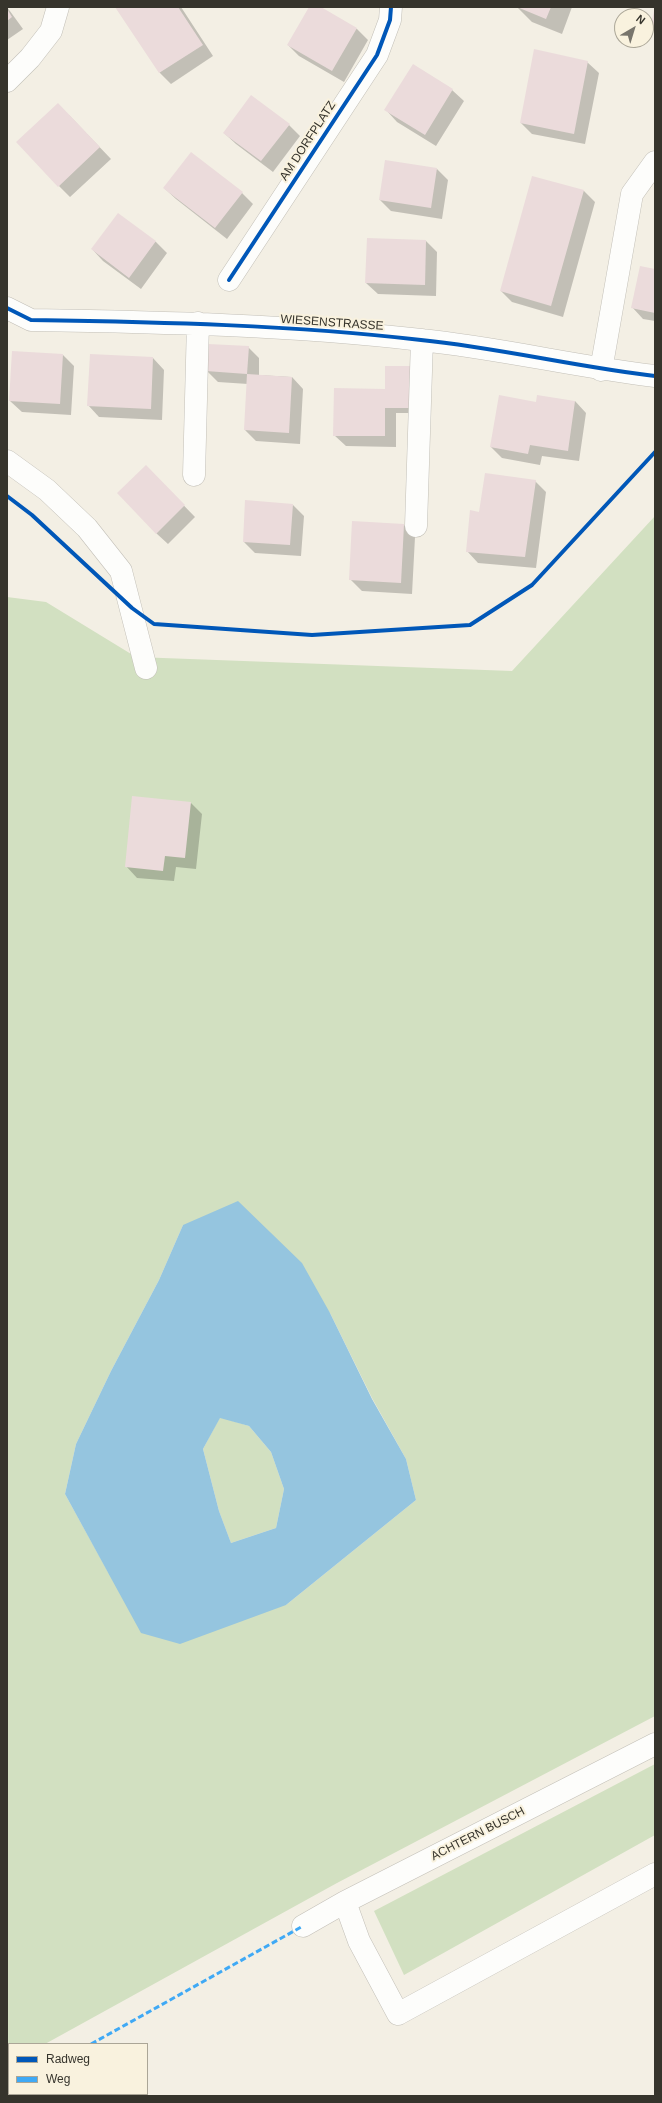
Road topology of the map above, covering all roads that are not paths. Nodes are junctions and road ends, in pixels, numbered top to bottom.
1 (58, 7) edge
2 (391, 7) edge
3 (7, 81) edge
4 (655, 162) edge
5 (229, 280) dead end
6 (7, 308) edge
7 (198, 323) junction
8 (422, 340) junction
9 (601, 370) junction
10 (655, 376) edge
11 (7, 461) edge
12 (194, 475) dead end
13 (416, 526) dead end
14 (146, 668) dead end
15 (655, 1744) edge
16 (655, 1874) edge
17 (345, 1902) junction
18 (303, 1926) dead end

1 - 3 street
2 - 5 street, AM DORFPLATZ
4 - 9 street
6 - 7 street, WIESENSTRASSE
7 - 8 street, WIESENSTRASSE
7 - 12 street
8 - 9 street, WIESENSTRASSE
8 - 13 street
9 - 10 street, WIESENSTRASSE
11 - 14 street
15 - 17 street, ACHTERN BUSCH
16 - 17 street
17 - 18 street, ACHTERN BUSCH

